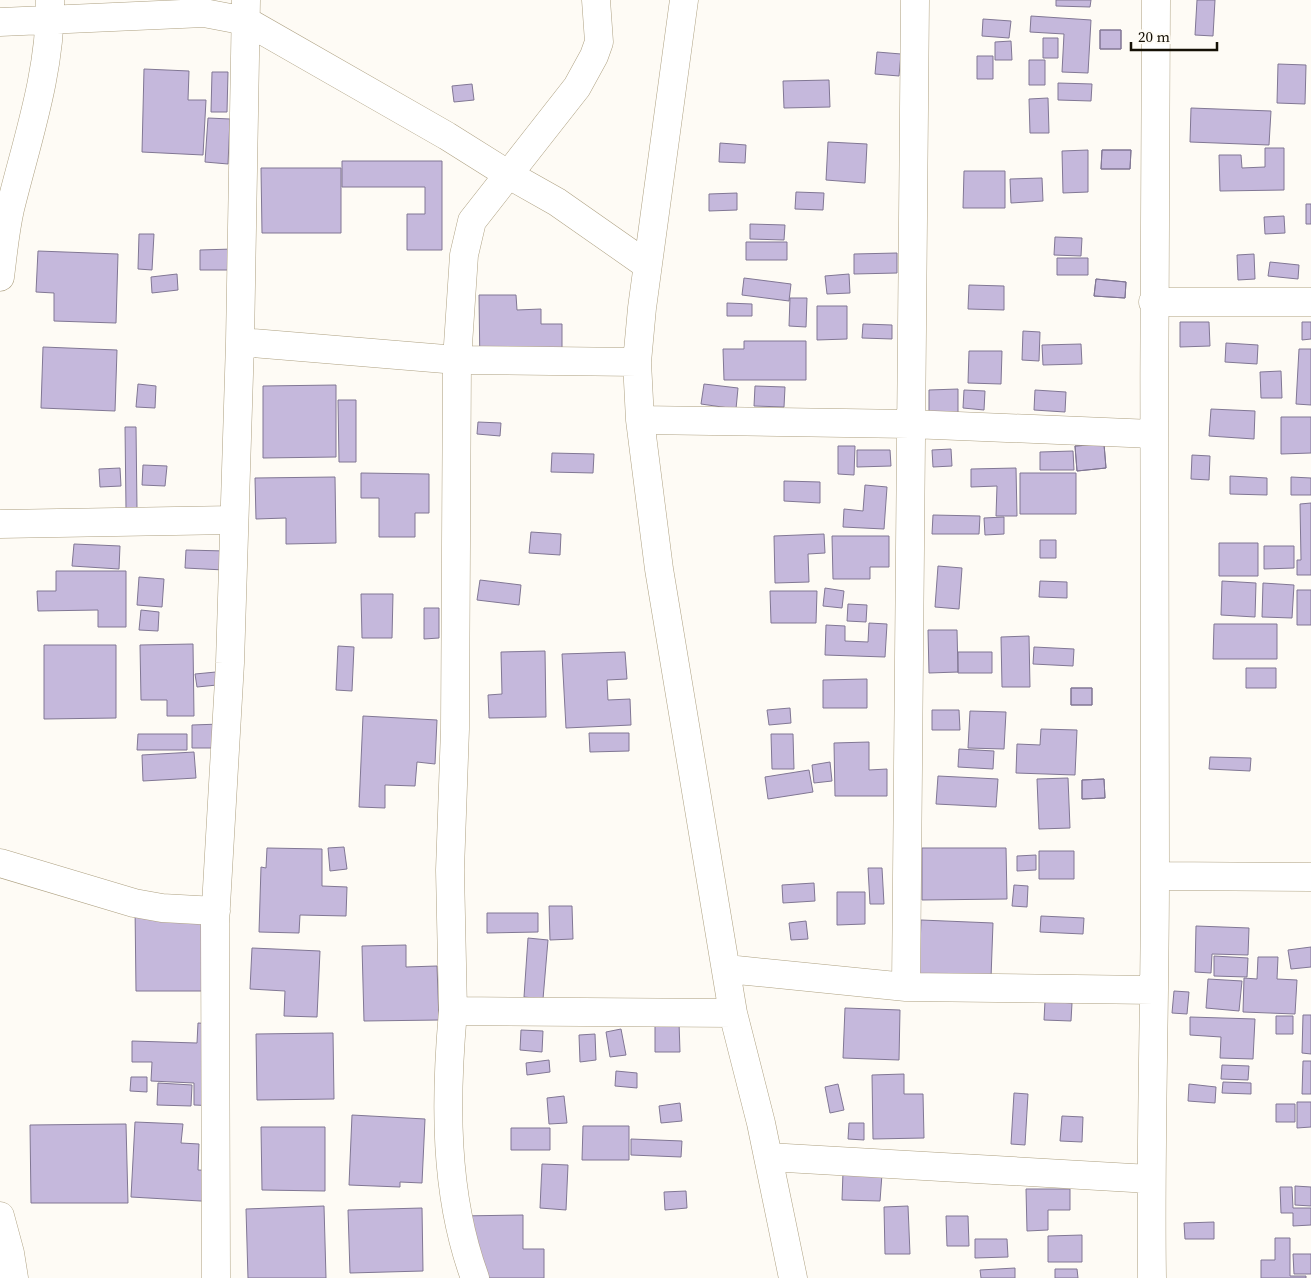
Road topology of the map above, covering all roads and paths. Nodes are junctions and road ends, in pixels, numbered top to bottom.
1 (596, 0) edge
2 (684, 0) edge
3 (915, 0) edge
4 (1156, 0) edge
5 (50, 10) edge
6 (246, 11) edge
7 (0, 22) edge
8 (509, 175) junction
9 (5, 209) edge
10 (647, 265) junction
11 (0, 277) edge
12 (1153, 302) junction
13 (1311, 302) edge
14 (240, 342) junction
15 (457, 360) junction
16 (637, 362) junction
17 (640, 420) junction
18 (910, 424) junction
19 (1153, 434) junction
20 (233, 520) junction
21 (0, 524) edge
22 (0, 863) edge
23 (1155, 876) junction
24 (1311, 877) edge
25 (216, 911) junction
26 (727, 969) junction
27 (906, 987) junction
28 (1154, 990) junction
29 (452, 1011) junction
30 (733, 1013) junction
31 (768, 1157) junction
32 (1150, 1178) junction
33 (0, 1216) edge
34 (14, 1278) edge
35 (216, 1278) edge
36 (475, 1278) edge
37 (792, 1278) edge
38 (1152, 1278) edge

1 - 8 street
2 - 10 street
3 - 18 street
4 - 12 street
5 - 6 street
5 - 7 street
5 - 9 street
6 - 8 street
6 - 14 street
8 - 10 street
8 - 15 street
9 - 11 street
10 - 16 street
12 - 13 street
12 - 19 street
14 - 15 street
14 - 20 street
15 - 16 street
15 - 29 street
16 - 17 street
17 - 18 street
17 - 26 street
18 - 19 street
18 - 27 street
19 - 23 street
20 - 21 street
20 - 25 street
22 - 25 street
23 - 24 street
23 - 28 street
25 - 35 street
26 - 27 street
26 - 30 street
27 - 28 street
28 - 32 street
29 - 30 street
29 - 36 street
30 - 31 street
31 - 32 street
31 - 37 street
32 - 38 street
33 - 34 street

